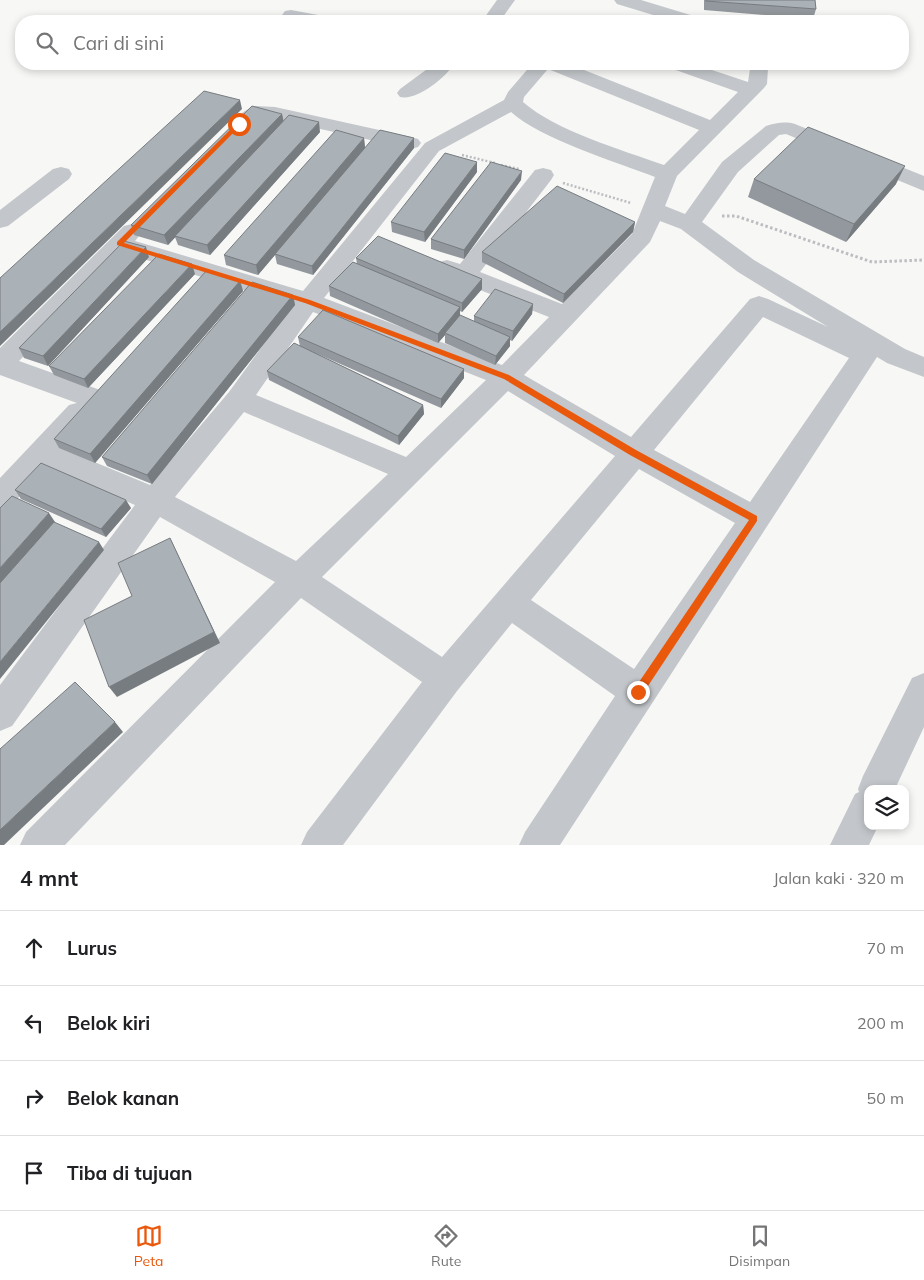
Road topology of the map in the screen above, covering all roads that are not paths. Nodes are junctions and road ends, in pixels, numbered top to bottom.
1 (506, 0) edge
2 (623, 0) edge
3 (679, 0) edge
4 (495, 15) edge
5 (674, 15) edge
6 (683, 15) edge
7 (438, 70) edge
8 (537, 70) edge
9 (568, 70) edge
10 (694, 70) edge
11 (759, 70) edge
12 (752, 90) junction
13 (407, 93) dead end
14 (513, 103) junction
15 (339, 127) junction
16 (712, 128) junction
17 (232, 131) edge
18 (432, 147) junction
19 (320, 149) edge
20 (61, 174) dead end
21 (667, 174) junction
22 (543, 175) road end
23 (924, 184) edge
24 (654, 210) junction
25 (147, 216) edge
26 (0, 221) edge
27 (688, 224) junction
28 (361, 235) junction
29 (119, 244) junction
30 (387, 245) edge
31 (228, 251) edge
32 (430, 262) edge
33 (465, 275) junction
34 (203, 280) junction
35 (308, 302) junction
36 (567, 315) junction
37 (0, 364) edge
38 (924, 367) edge
39 (506, 377) junction
40 (239, 399) junction
41 (633, 452) junction
42 (42, 453) junction
43 (410, 471) junction
44 (0, 498) edge
45 (155, 500) junction
46 (754, 518) junction
47 (299, 579) junction
48 (509, 603) junction
49 (445, 679) junction
50 (924, 690) edge
51 (638, 692) junction
52 (0, 714) edge
53 (878, 785) edge
54 (864, 815) edge
55 (39, 845) edge
56 (320, 845) edge
57 (538, 845) edge
58 (849, 845) edge

1 - 4 street
2 - 5 street
3 - 6 street
7 - 13 street
8 - 14 street
9 - 16 street
10 - 12 street
11 - 12 street
12 - 16 street
14 - 18 street
14 - 21 street
15 - 17 street
15 - 18 street
15 - 19 street
16 - 21 street
18 - 28 street
20 - 26 street
21 - 24 street
22 - 33 street
23 - 27 street
24 - 27 street
24 - 36 street
25 - 29 street
27 - 38 street
28 - 30 street
28 - 35 street
29 - 34 street
29 - 37 street
31 - 34 street
32 - 33 street
33 - 36 street
34 - 35 street
35 - 39 street
35 - 40 street
36 - 39 street
37 - 42 street
39 - 41 street
39 - 43 street
40 - 43 street
40 - 45 street
41 - 46 street
41 - 46 street
41 - 48 street
42 - 44 street
42 - 45 street
43 - 47 street
45 - 47 street
45 - 52 street
46 - 51 street
47 - 49 street
47 - 55 street
48 - 49 street
48 - 51 street
49 - 56 street
50 - 53 street
51 - 57 street
54 - 58 street

